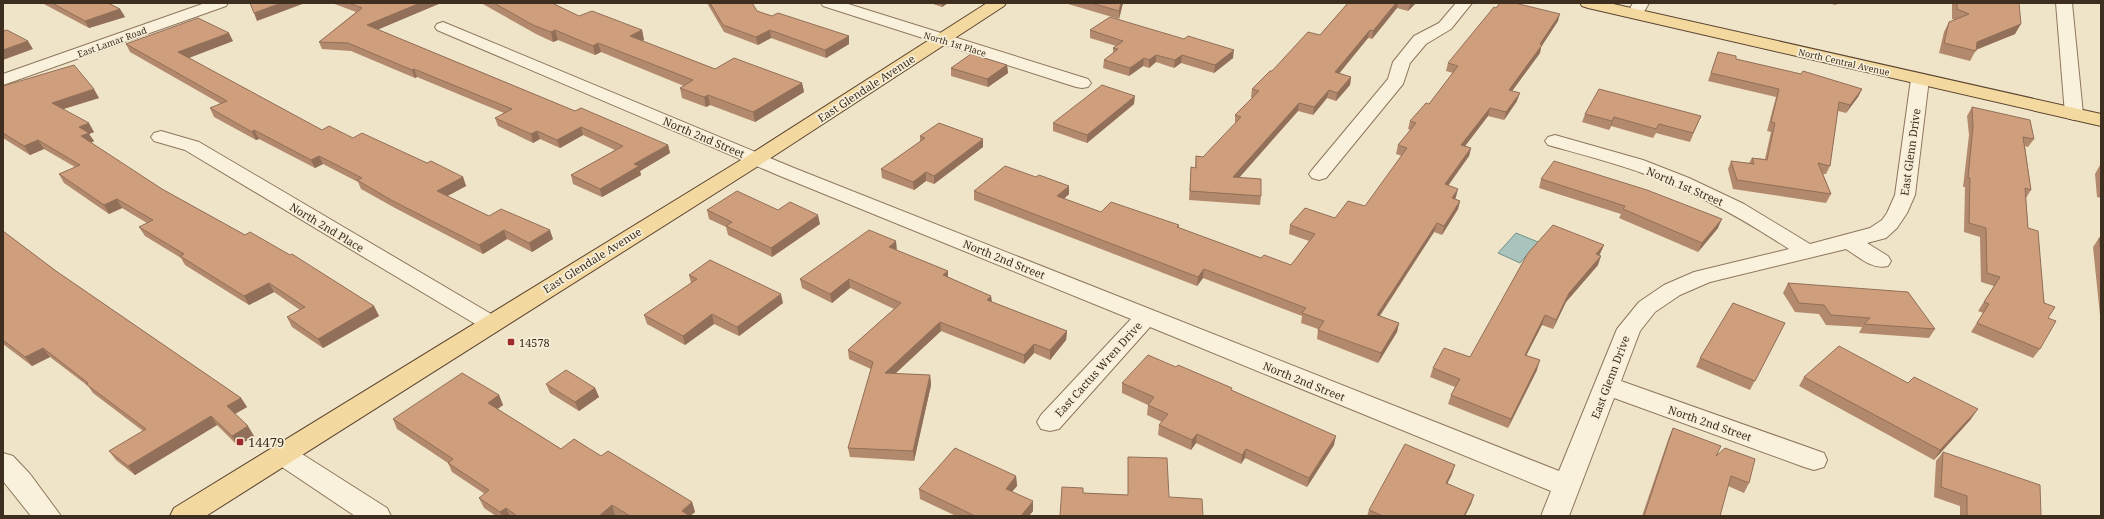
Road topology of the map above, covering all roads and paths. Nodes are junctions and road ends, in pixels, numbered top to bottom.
1 (220, 3) edge
2 (829, 3) edge
3 (998, 3) edge
4 (1464, 3) edge
5 (1588, 3) edge
6 (2064, 3) edge
7 (1638, 8) edge
8 (443, 27) dead end
9 (941, 39) junction
10 (1920, 79) junction
11 (3, 80) edge
12 (1082, 83) dead end
13 (2074, 114) junction
14 (2101, 120) edge
15 (161, 137) dead end
16 (1555, 141) dead end
17 (756, 158) junction
18 (1319, 174) dead end
19 (1849, 242) junction
20 (1807, 251) junction
21 (1880, 261) dead end
22 (1146, 317) junction
23 (490, 323) junction
24 (1607, 386) junction
25 (1050, 422) dead end
26 (282, 454) junction
27 (1814, 460) dead end
28 (3, 463) edge
29 (1567, 486) junction
30 (47, 516) edge
31 (184, 516) edge
32 (377, 516) edge
33 (1555, 516) edge

1 - 11 street, East Lamar Road
2 - 9 street, North 1st Place
3 - 9 main road, East Glendale Avenue
4 - 18 street
5 - 7 main road, North Central Avenue
6 - 13 street
7 - 10 main road, North Central Avenue
8 - 17 street, North 2nd Street
9 - 12 street, North 1st Place
9 - 17 main road, East Glendale Avenue
10 - 13 main road, North Central Avenue
10 - 19 street, East Glenn Drive
13 - 14 main road, North Central Avenue
15 - 23 street, North 2nd Place
16 - 20 street, North 1st Street
17 - 22 street, North 2nd Street
17 - 23 main road, East Glendale Avenue
19 - 20 street, East Glenn Drive
19 - 21 street
20 - 24 street, East Glenn Drive
22 - 25 street, East Cactus Wren Drive
22 - 29 street, North 2nd Street
23 - 26 main road, East Glendale Avenue
24 - 27 street, North 2nd Street
24 - 29 street, East Glenn Drive
26 - 31 main road, East Glendale Avenue
26 - 32 street
28 - 30 street
29 - 33 street, East Glenn Drive

